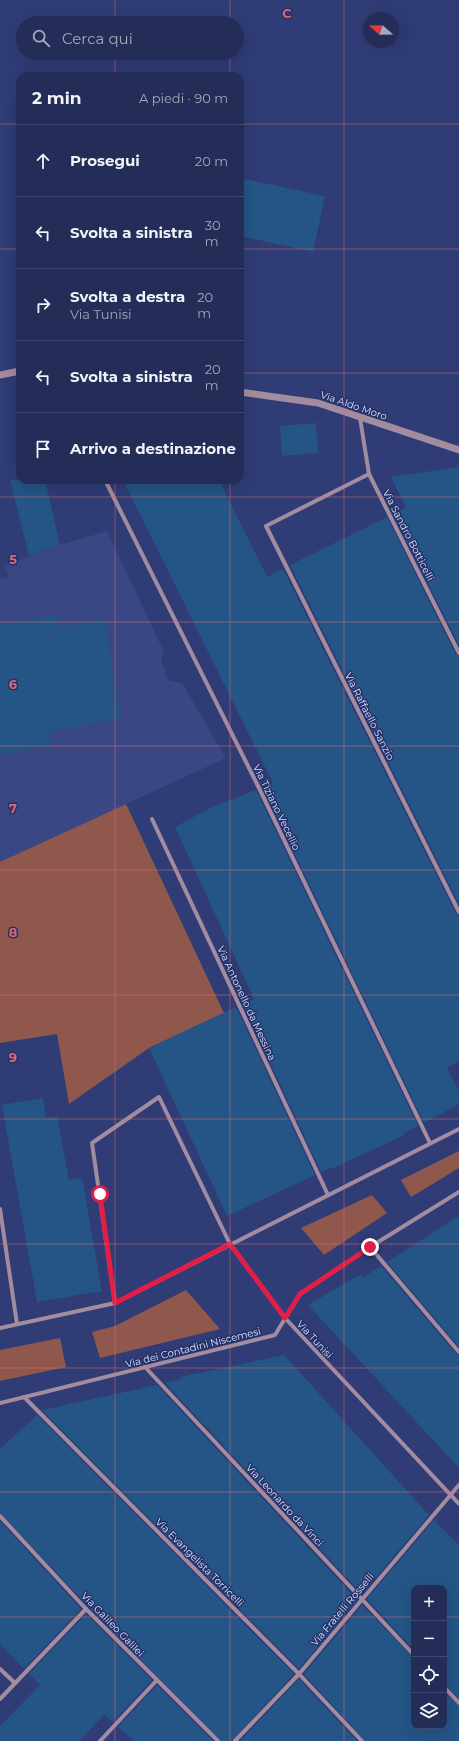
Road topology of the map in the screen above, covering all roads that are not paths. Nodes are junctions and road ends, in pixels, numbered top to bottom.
1 (16, 372) edge
2 (0, 375) edge
3 (244, 393) edge
4 (360, 418) junction
5 (459, 450) edge
6 (369, 474) junction
7 (107, 484) edge
8 (459, 653) edge
9 (152, 819) dead end
10 (459, 912) edge
11 (459, 1129) edge
12 (430, 1143) junction
13 (459, 1192) edge
14 (328, 1195) junction
15 (0, 1209) edge
16 (230, 1244) junction
17 (370, 1247) junction
18 (115, 1303) junction
19 (285, 1318) junction
20 (16, 1324) junction
21 (0, 1328) edge
22 (459, 1352) edge
23 (145, 1367) junction
24 (24, 1396) junction
25 (0, 1403) edge
26 (459, 1485) edge
27 (451, 1494) junction
28 (459, 1504) edge
29 (0, 1516) edge
30 (361, 1598) junction
31 (86, 1609) junction
32 (411, 1652) edge
33 (0, 1668) edge
34 (299, 1674) junction
35 (157, 1680) junction
36 (14, 1683) junction
37 (447, 1690) edge
38 (0, 1698) edge
39 (459, 1703) edge
40 (100, 1741) edge
41 (218, 1741) edge
42 (235, 1741) edge
43 (362, 1741) edge

1 - 2 street
3 - 4 street, Via Aldo Moro
4 - 5 street, Via Aldo Moro
4 - 6 street, Via Sandro Botticelli
6 - 8 street, Via Sandro Botticelli
6 - 10 street, Via Raffaello Sanzio
7 - 12 street, Via Tiziano Vecellio
9 - 14 street, Via Antonello da Messina
11 - 12 street
12 - 14 street
13 - 17 street, Via dei Contadini Niscemesi
14 - 16 street
15 - 20 street
16 - 18 street
16 - 18 street, Via Tunisi
16 - 19 street, Via Tunisi
17 - 19 street, Via dei Contadini Niscemesi
17 - 22 street
18 - 20 street
19 - 23 street, Via dei Contadini Niscemesi
19 - 27 street, Via Tunisi
20 - 21 street
23 - 24 street, Via dei Contadini Niscemesi
23 - 30 street, Via Leonardo da Vinci
24 - 25 street, Via dei Contadini Niscemesi
24 - 34 street, Via Evangelista Torricelli
26 - 27 street, Via Fratelli Rosselli
27 - 28 street, Via Tunisi
27 - 30 street, Via Fratelli Rosselli
29 - 31 street, Via Galileo Galilei
30 - 32 street, Via Leonardo da Vinci
30 - 34 street, Via Fratelli Rosselli
31 - 35 street, Via Galileo Galilei
31 - 36 street
33 - 36 street
34 - 42 street, Via Fratelli Rosselli
34 - 43 street, Via Evangelista Torricelli
35 - 40 street
35 - 41 street, Via Galileo Galilei
36 - 38 street
37 - 39 street

